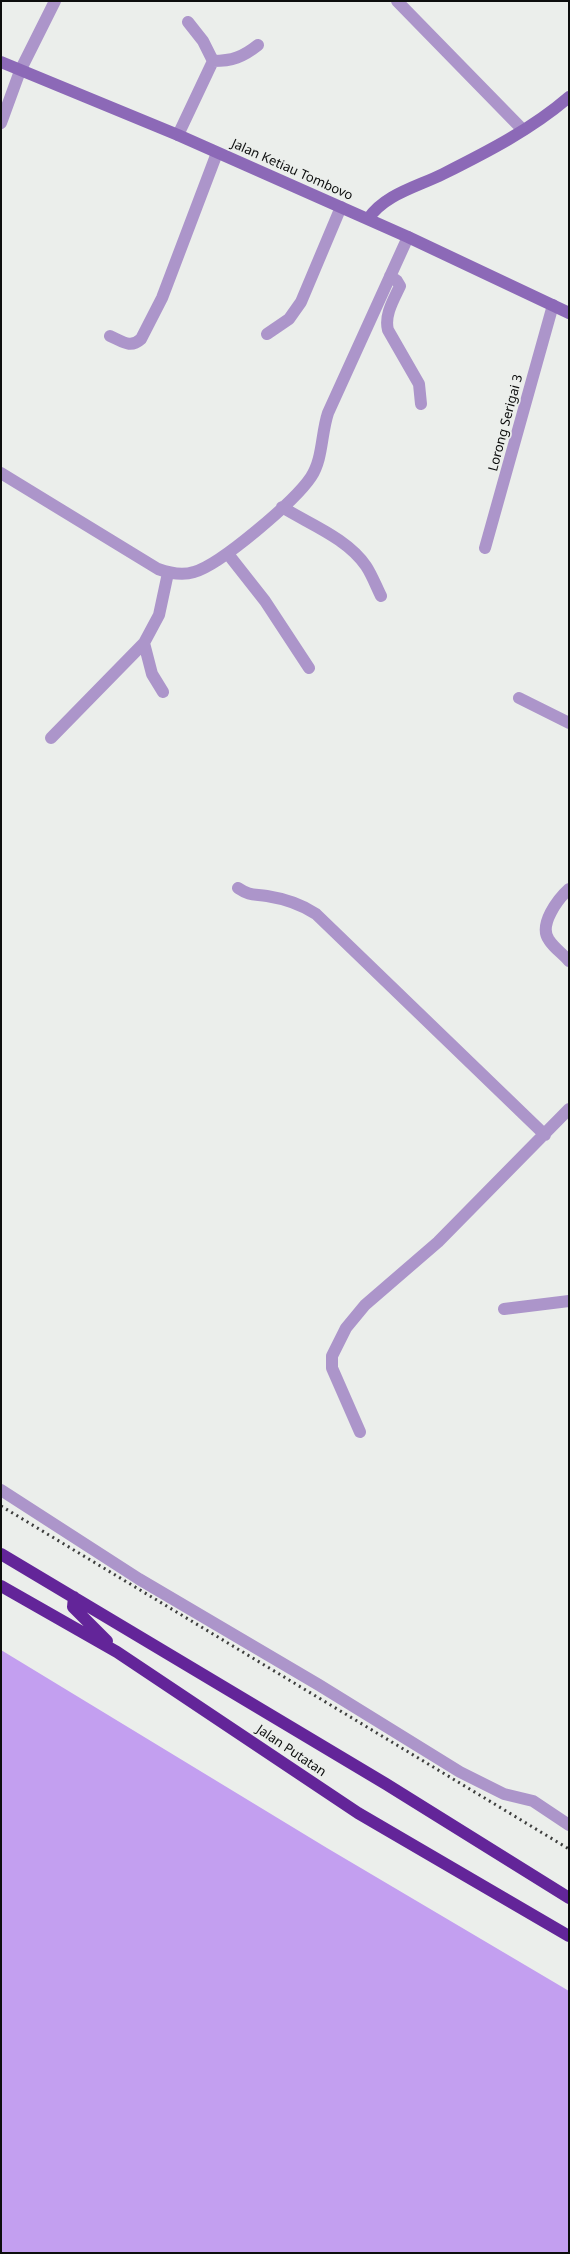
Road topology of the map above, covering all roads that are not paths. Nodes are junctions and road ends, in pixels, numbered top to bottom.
1 (55, 1) edge
2 (397, 1) edge
3 (188, 22) dead end
4 (258, 45) dead end
5 (214, 61) junction
6 (1, 62) edge
7 (20, 71) junction
8 (569, 97) edge
9 (1, 123) edge
10 (523, 130) junction
11 (178, 135) junction
12 (218, 153) junction
13 (341, 207) junction
14 (368, 219) junction
15 (408, 237) junction
16 (390, 276) junction
17 (553, 305) junction
18 (569, 313) edge
19 (368, 323) junction
20 (386, 325) junction
21 (267, 334) dead end
22 (110, 336) dead end
23 (421, 404) dead end
24 (3, 478) edge
25 (282, 506) junction
26 (485, 548) dead end
27 (228, 554) junction
28 (168, 573) junction
29 (381, 596) dead end
30 (144, 644) junction
31 (309, 668) dead end
32 (163, 692) dead end
33 (520, 698) dead end
34 (569, 723) edge
35 (52, 738) dead end
36 (238, 888) dead end
37 (569, 889) edge
38 (569, 960) edge
39 (569, 1109) edge
40 (544, 1135) junction
41 (569, 1301) edge
42 (504, 1309) dead end
43 (360, 1432) dead end
44 (1, 1490) edge
45 (1, 1554) edge
46 (1, 1586) edge
47 (74, 1597) junction
48 (117, 1652) junction
49 (569, 1825) edge
50 (569, 1898) edge
51 (569, 1936) edge

1 - 7 street
2 - 10 street
3 - 5 street
4 - 5 street
5 - 11 street
6 - 7 street, Jalan Ketiau Tombovo
7 - 9 street
7 - 11 street, Jalan Ketiau Tombovo
8 - 10 street
10 - 14 street
11 - 12 street, Jalan Ketiau Tombovo
12 - 13 street, Jalan Ketiau Tombovo
12 - 22 street
13 - 14 street, Jalan Ketiau Tombovo
13 - 21 street
14 - 15 street, Jalan Ketiau Tombovo
15 - 16 street
15 - 17 street, Jalan Ketiau Tombovo
16 - 19 street
16 - 20 street
17 - 18 street, Jalan Ketiau Tombovo
17 - 26 street, Lorong Serigai 3
19 - 20 street
19 - 25 street
20 - 23 street
24 - 28 street
25 - 27 street
25 - 29 street
27 - 28 street
27 - 31 street
28 - 30 street
30 - 32 street
30 - 35 street
33 - 34 street
36 - 40 street
37 - 38 street
39 - 40 street
40 - 43 street
41 - 42 street
44 - 49 street
45 - 47 highway, Jalan Putatan
46 - 48 highway, Jalan Putatan
47 - 48 highway
47 - 50 highway, Jalan Putatan
48 - 51 highway, Jalan Putatan

